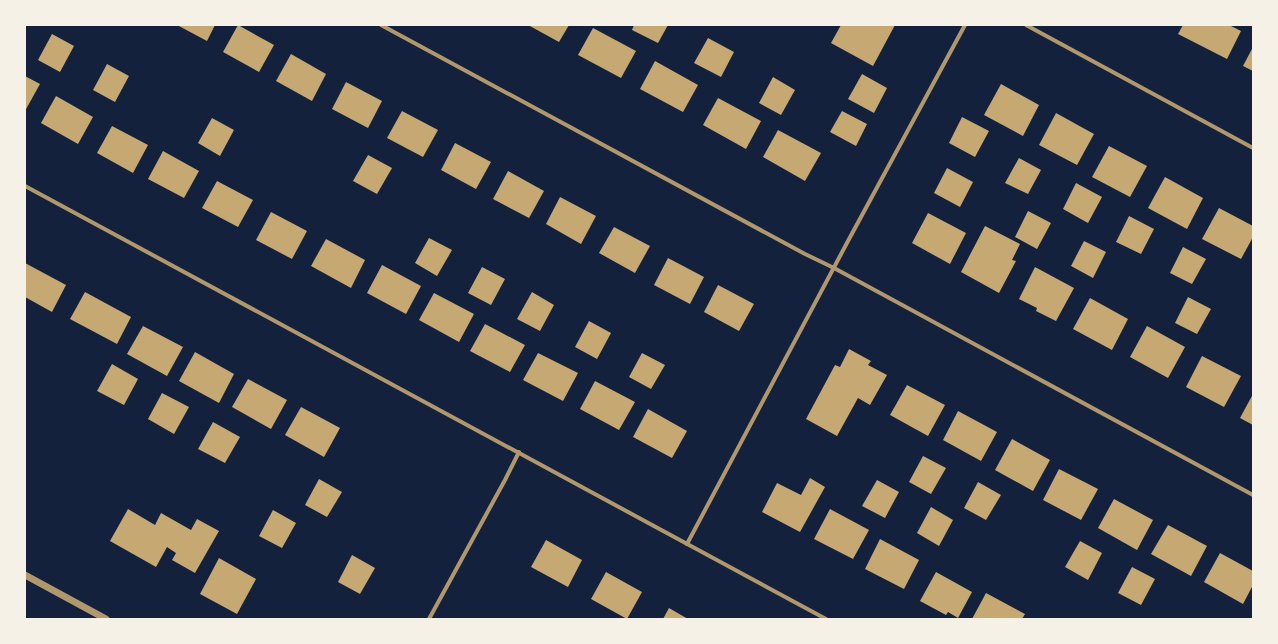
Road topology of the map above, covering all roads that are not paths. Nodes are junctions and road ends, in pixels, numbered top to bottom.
1 (381, 25) edge
2 (965, 25) edge
3 (1026, 25) edge
4 (1253, 148) edge
5 (25, 186) edge
6 (834, 268) junction
7 (519, 452) junction
8 (1253, 495) edge
9 (687, 544) junction
10 (25, 575) edge
11 (106, 619) edge
12 (429, 619) edge
13 (826, 619) edge

1 - 6 street
2 - 6 street
3 - 4 street
5 - 7 street
6 - 8 street
6 - 9 street
7 - 9 street
7 - 12 street
9 - 13 street
10 - 11 street

